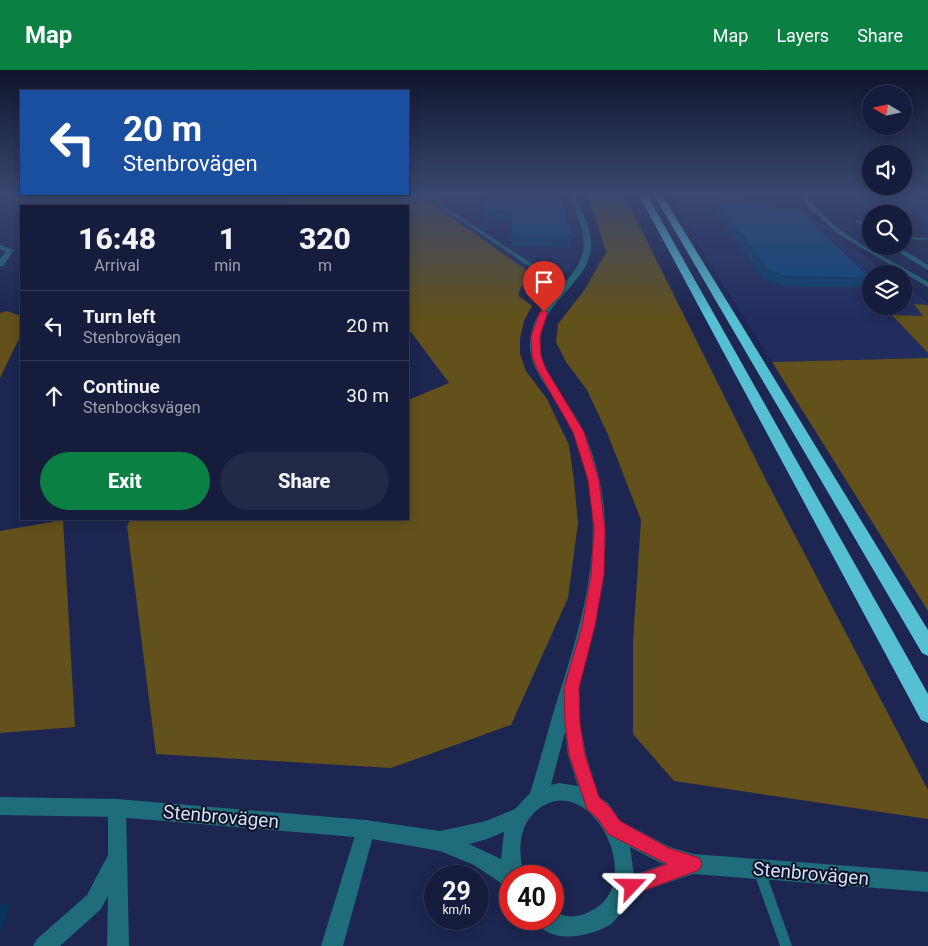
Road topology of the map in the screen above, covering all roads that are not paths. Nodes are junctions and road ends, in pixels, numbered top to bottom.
1 (487, 236) edge
2 (585, 236) edge
3 (665, 236) edge
4 (682, 236) edge
5 (847, 236) edge
6 (912, 238) edge
7 (926, 239) dead end
8 (0, 248) edge
9 (906, 255) edge
10 (0, 264) edge
11 (928, 268) edge
12 (567, 282) junction
13 (928, 285) edge
14 (553, 300) junction
15 (928, 647) edge
16 (571, 688) junction
17 (928, 713) edge
18 (537, 799) junction
19 (592, 803) junction
20 (0, 806) edge
21 (117, 808) junction
22 (520, 816) junction
23 (614, 828) junction
24 (366, 829) junction
25 (440, 841) junction
26 (118, 856) junction
27 (693, 864) junction
28 (512, 865) edge
29 (758, 868) junction
30 (499, 869) edge
31 (928, 882) edge
32 (622, 891) junction
33 (564, 926) edge
34 (44, 946) edge
35 (118, 946) edge
36 (332, 946) edge
37 (786, 946) edge

1 - 12 lane
2 - 12 street
3 - 17 highway
4 - 15 highway
5 - 13 street
6 - 7 lane
8 - 10 street
9 - 11 street
12 - 14 street
12 - 14 lane
14 - 16 street
16 - 18 street
16 - 19 street
18 - 19 street, Stenbrovägen
18 - 22 street, Stenbrovägen
19 - 23 street, Stenbrovägen
20 - 21 street, Stenbrovägen
21 - 24 street, Stenbrovägen
21 - 26 street
22 - 25 street, Stenbrovägen
22 - 28 street, Stenbrovägen
23 - 27 street, Stenbrovägen
23 - 32 street, Stenbrovägen
24 - 25 street, Stenbrovägen
24 - 36 street
25 - 30 street, Stenbrovägen
26 - 34 street
26 - 35 street
27 - 29 street, Stenbrovägen
27 - 32 street, Stenbrovägen
29 - 31 street, Stenbrovägen
29 - 37 lane
32 - 33 street, Stenbrovägen

